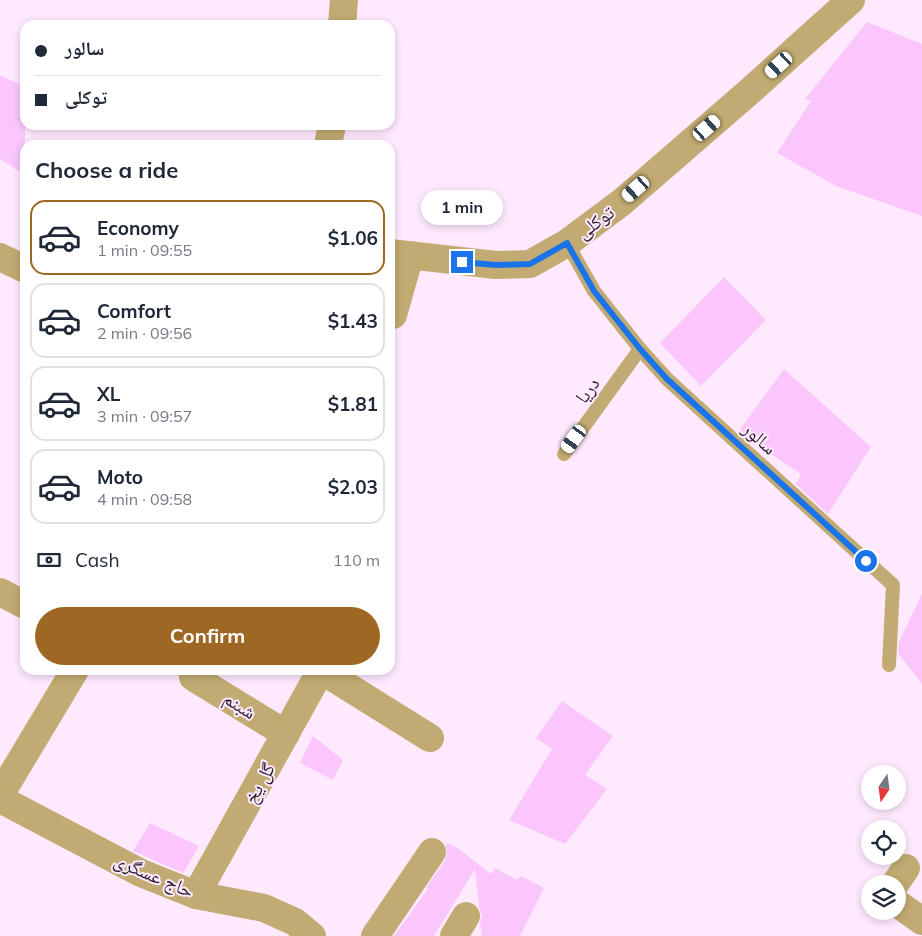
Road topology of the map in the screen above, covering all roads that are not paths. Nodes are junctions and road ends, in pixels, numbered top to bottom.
1 (344, 0) edge
2 (851, 0) edge
3 (342, 20) edge
4 (567, 243) junction
5 (400, 254) edge
6 (0, 257) edge
7 (20, 267) edge
8 (395, 298) edge
9 (640, 349) junction
10 (564, 454) dead end
11 (889, 665) dead end
12 (72, 675) edge
13 (318, 675) edge
14 (329, 675) edge
15 (193, 676) dead end
16 (286, 734) junction
17 (430, 738) dead end
18 (0, 795) edge
19 (0, 799) edge
20 (432, 852) dead end
21 (196, 895) junction
22 (906, 910) edge
23 (922, 921) edge
24 (312, 936) edge
25 (375, 936) edge

1 - 3 street
2 - 4 street, توکلی
4 - 5 street, توکلی
4 - 9 lane, سالور
5 - 8 street
6 - 7 street
9 - 10 lane, دریا
9 - 11 lane, سالور
12 - 18 street
13 - 16 street, گل یخ
14 - 17 street
15 - 16 street, شبنم
16 - 21 street, گل یخ
19 - 21 street, حاج عسگری
20 - 25 street
21 - 24 street, حاج عسگری
22 - 23 street

